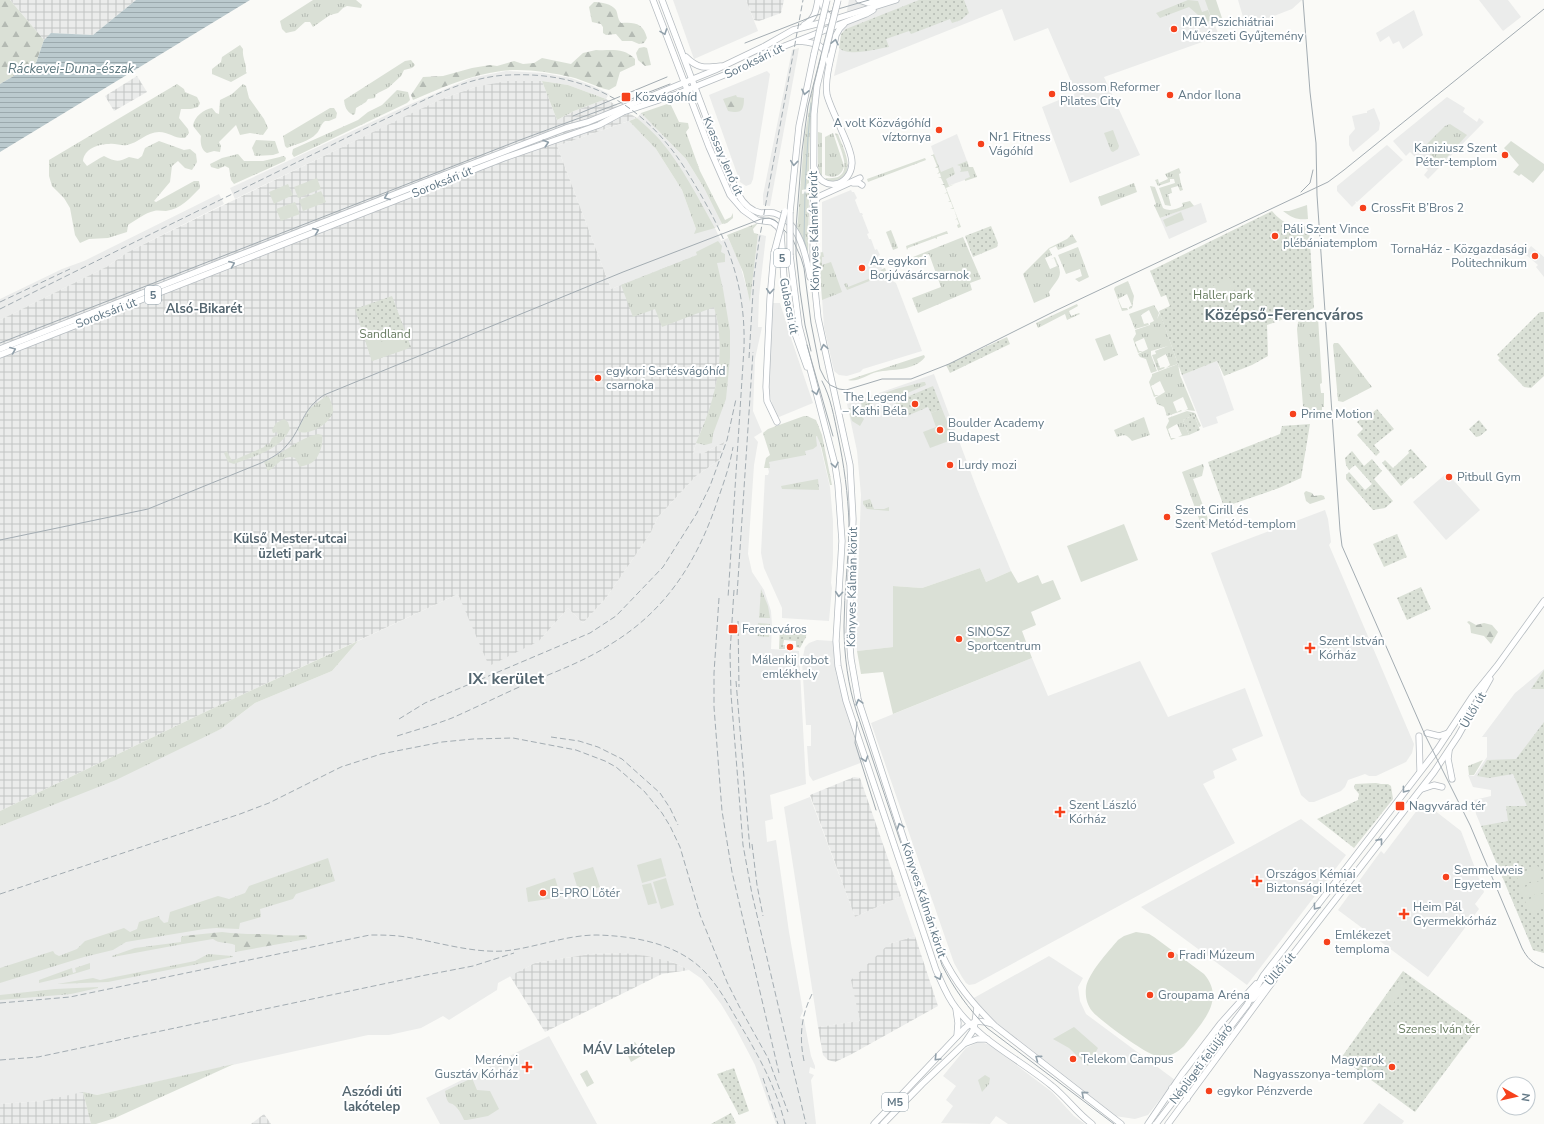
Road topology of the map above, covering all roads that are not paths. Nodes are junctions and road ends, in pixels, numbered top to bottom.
1 (653, 0) edge
2 (662, 0) edge
3 (818, 0) edge
4 (822, 0) edge
5 (827, 0) edge
6 (838, 0) edge
7 (859, 0) edge
8 (892, 0) edge
9 (896, 0) edge
10 (880, 5) junction
11 (832, 20) junction
12 (846, 22) junction
13 (793, 30) junction
14 (795, 41) junction
15 (684, 54) junction
16 (724, 65) junction
17 (830, 66) junction
18 (693, 80) junction
19 (684, 83) junction
20 (695, 87) junction
21 (687, 90) junction
22 (813, 161) junction
23 (860, 178) dead end
24 (732, 180) junction
25 (724, 182) junction
26 (850, 184) junction
27 (862, 185) dead end
28 (812, 208) junction
29 (788, 212) junction
30 (760, 221) joint
31 (815, 295) junction
32 (0, 349) edge
33 (0, 355) edge
34 (812, 378) junction
35 (777, 422) dead end
36 (1544, 601) edge
37 (1497, 666) junction
38 (1427, 733) dead end
39 (1448, 733) junction
40 (1419, 736) dead end
41 (1450, 748) junction
42 (1420, 770) junction
43 (1452, 779) dead end
44 (1442, 787) dead end
45 (1421, 789) junction
46 (1288, 960) junction
47 (1263, 976) junction
48 (1247, 1005) junction
49 (956, 1008) junction
50 (977, 1008) junction
51 (976, 1021) junction
52 (969, 1024) junction
53 (995, 1026) junction
54 (974, 1029) junction
55 (957, 1036) junction
56 (987, 1039) junction
57 (964, 1044) junction
58 (1172, 1088) junction
59 (1187, 1098) junction
60 (874, 1124) edge
61 (883, 1124) edge
62 (1092, 1124) edge
63 (1121, 1124) edge
64 (1148, 1124) edge
65 (1156, 1124) edge
66 (1168, 1124) edge

1 -> 19 main road, Kvassay Jenő út
2 - 15 main road, Kvassay Jenő út
3 - 13 main road
4 - 11 main road
5 -> 29 main road, Könyves Kálmán körút, bridge
6 - 22 main road, Könyves Kálmán körút, bridge
7 - 8 main road
9 - 10 main road, Soroksári út
10 - 11 main road, Soroksári út
10 - 12 main road, Soroksári út
11 - 12 main road
11 - 13 main road, Soroksári út
12 - 14 main road, Soroksári út
17 -> 12 main road
13 - 16 main road, Soroksári út
14 - 17 main road
14 - 20 main road, Soroksári út
15 - 16 main road
15 - 18 main road, Kvassay Jenő út
16 - 18 main road, Soroksári út
17 - 22 main road
18 - 19 main road, Soroksári út / 5
18 - 20 main road, Kvassay Jenő út / 5
19 - 21 main road, Kvassay Jenő út
19 -> 32 main road, Soroksári út / 5
20 - 21 main road, Soroksári út
20 - 24 main road, Kvassay Jenő út / 5
21 - 25 main road, Kvassay Jenő út / 5
33 -> 21 main road, Soroksári út / 5
22 - 28 main road, Könyves Kálmán körút
23 - 26 main road
24 - 25 main road
24 - 31 main road, Kvassay Jenő út / 5
25 - 30 main road, Kvassay Jenő út / 5
26 - 27 main road
26 - 28 main road
28 - 31 main road, Könyves Kálmán körút
29 - 34 main road, Könyves Kálmán körút, bridge
29 -> 35 main road, bridge
30 - 34 main road, Gubacsi út / 5
50 -> 31 main road, Könyves Kálmán körút
34 -> 49 main road, Könyves Kálmán körút
36 - 37 main road, Üllői út
37 - 39 main road, Üllői út
37 - 41 main road, Üllői út
38 - 39 main road
39 - 42 main road, Üllői út
40 - 42 main road
41 - 43 main road
41 - 45 main road, Üllői út
42 -> 47 main road, Üllői út
44 - 45 main road
46 -> 45 main road, Üllői út
46 - 48 main road, Üllői út
46 - 59 main road
47 - 48 main road, Üllői út
47 - 58 main road
48 - 65 main road, Népligeti felüljáró, bridge
49 - 52 main road, Könyves Kálmán körút
49 - 55 main road
50 - 51 main road
50 - 53 main road, Könyves Kálmán körút
51 - 52 main road, M5
51 - 53 main road
51 - 54 main road
52 - 54 main road, Könyves Kálmán körút
52 - 55 main road, M5
63 -> 53 main road, Könyves Kálmán körút
54 - 56 main road, Könyves Kálmán körút
54 - 57 main road
55 -> 60 main road, M5
56 - 57 main road, M5
56 - 62 main road, Könyves Kálmán körút
57 - 61 main road, M5
58 - 59 main road
58 - 64 main road
59 - 66 main road

